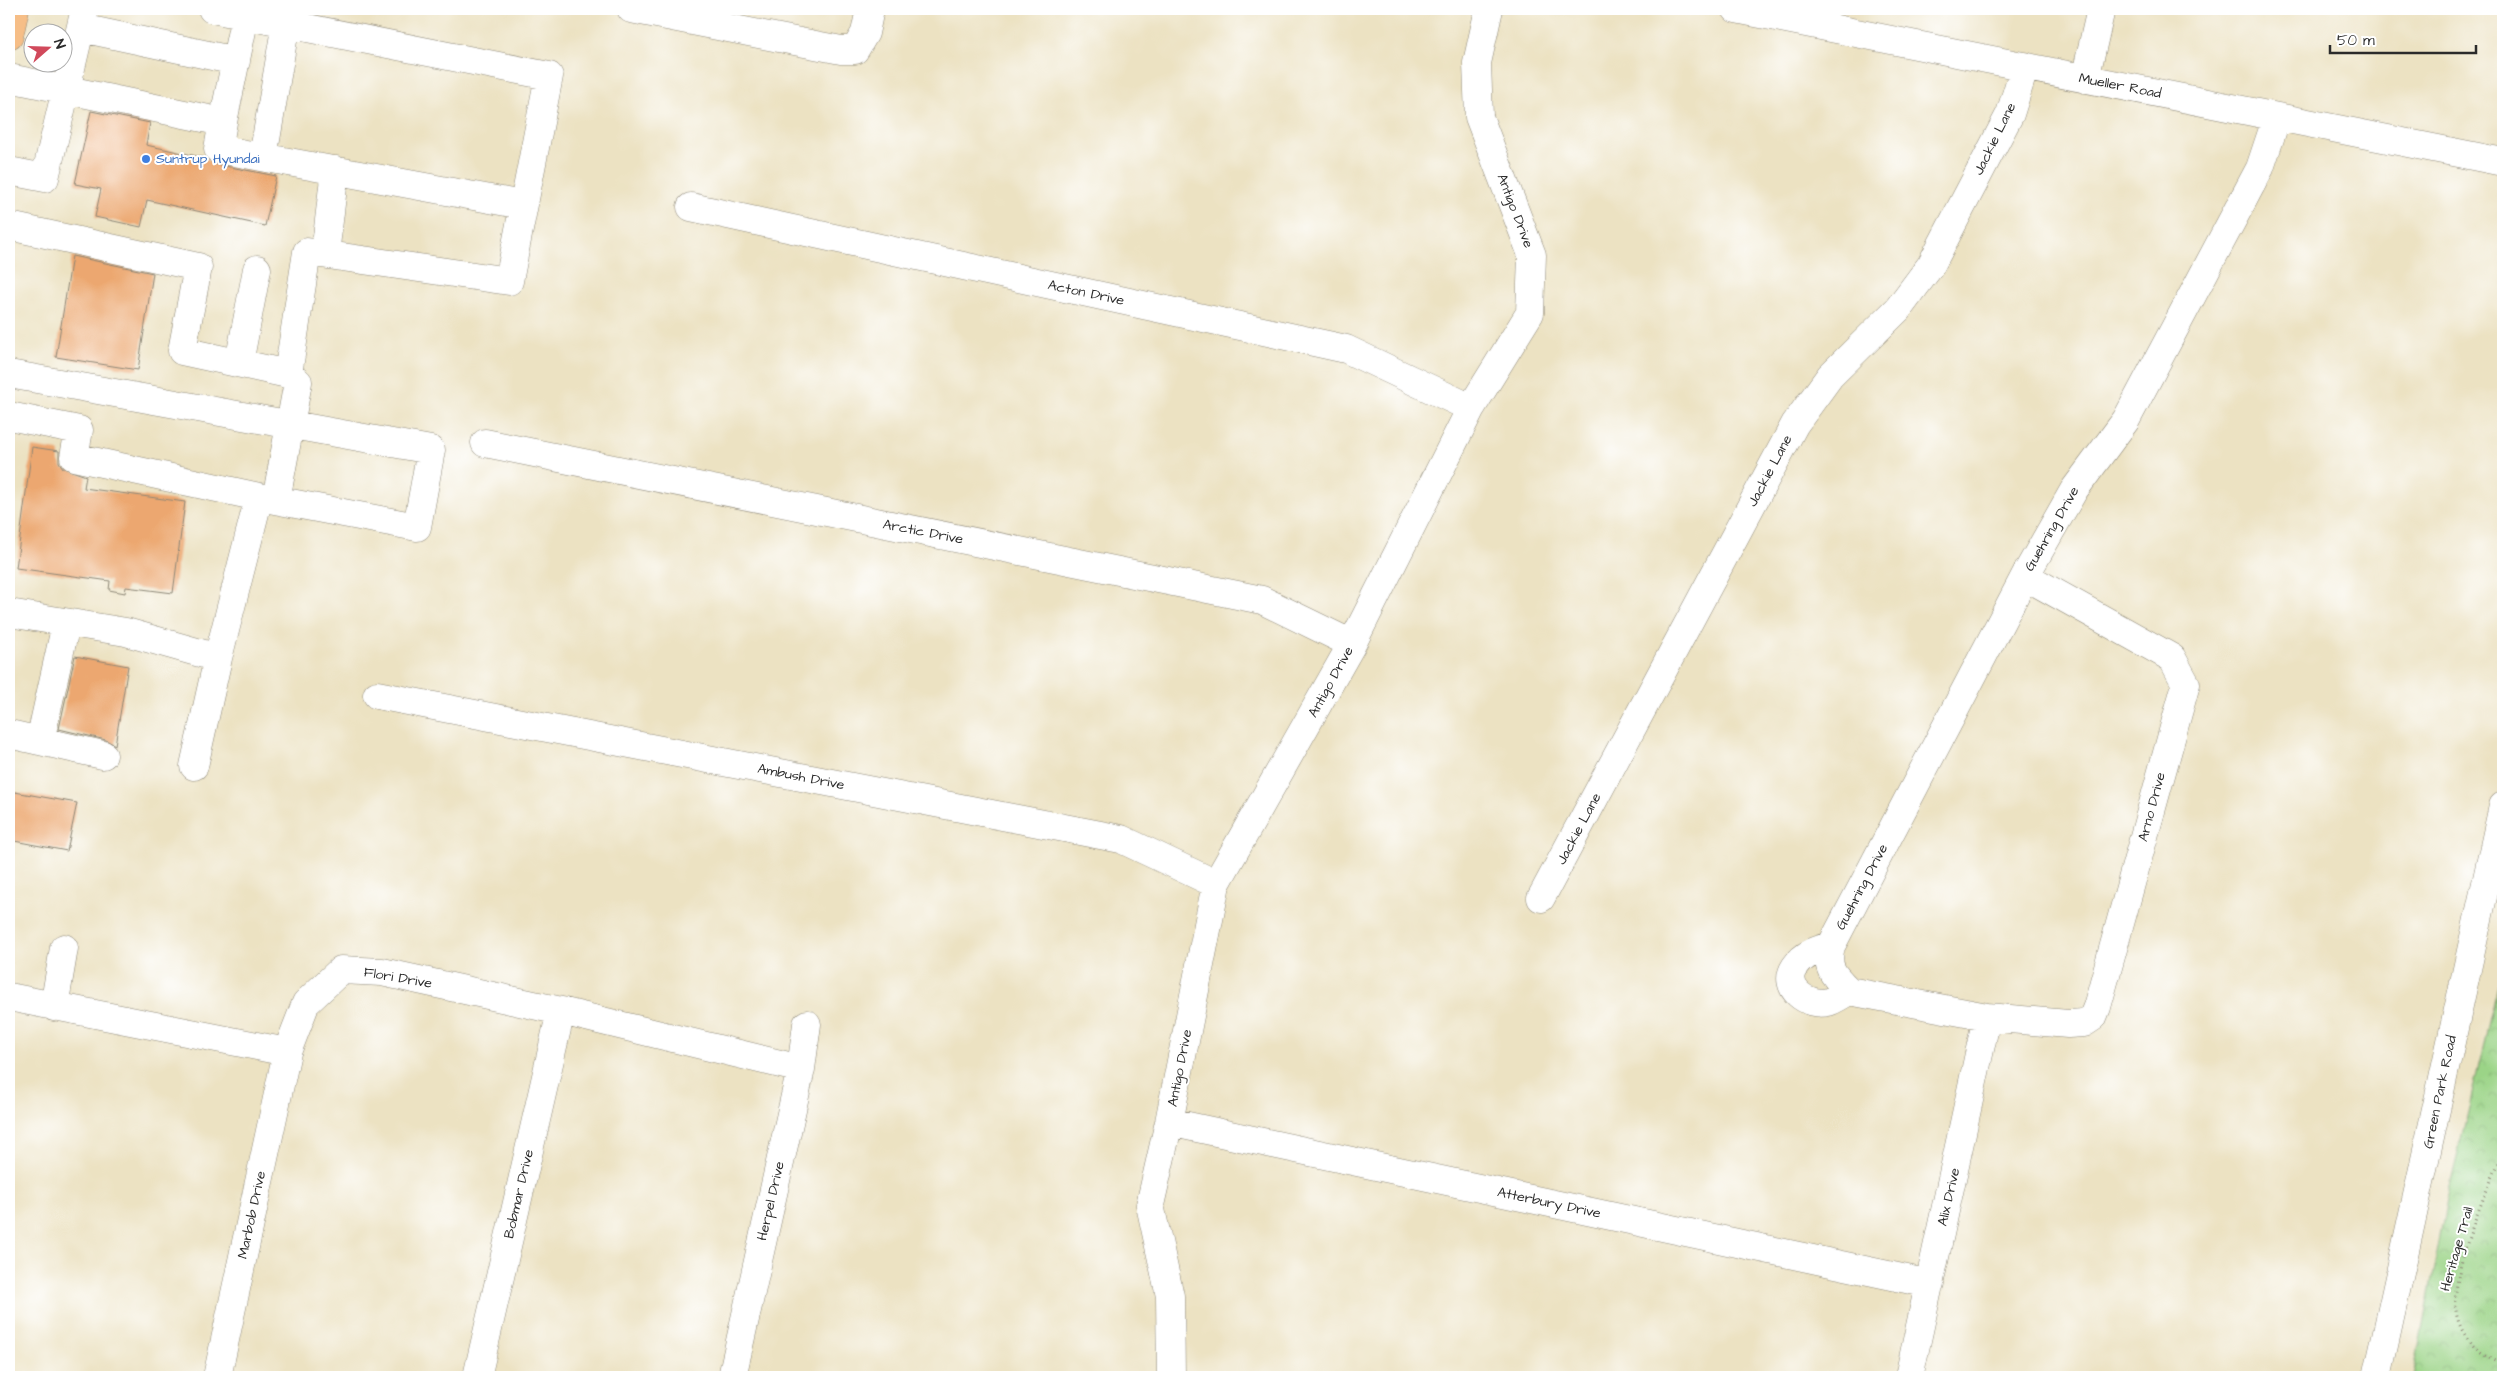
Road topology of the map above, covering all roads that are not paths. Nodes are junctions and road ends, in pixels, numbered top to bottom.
1 (15, 9) edge
2 (212, 9) edge
3 (631, 9) edge
4 (870, 9) edge
5 (1489, 9) edge
6 (1736, 9) edge
7 (2101, 9) edge
8 (245, 16) junction
9 (83, 18) edge
10 (1826, 18) edge
11 (286, 23) junction
12 (9, 36) edge
13 (236, 60) junction
14 (2025, 66) junction
15 (9, 78) edge
16 (2085, 79) junction
17 (66, 91) junction
18 (2277, 116) junction
19 (223, 122) junction
20 (263, 157) junction
21 (2503, 162) edge
22 (335, 170) junction
23 (9, 171) edge
24 (523, 205) junction
25 (691, 207) dead end
26 (9, 226) edge
27 (325, 254) junction
28 (257, 269) dead end
29 (239, 363) junction
30 (9, 374) edge
31 (288, 374) junction
32 (1471, 408) junction
33 (9, 416) edge
34 (291, 424) junction
35 (485, 443) dead end
36 (268, 498) junction
37 (2025, 576) junction
38 (9, 613) edge
39 (66, 624) junction
40 (1352, 644) junction
41 (218, 658) junction
42 (377, 695) dead end
43 (9, 734) edge
44 (40, 740) junction
45 (103, 755) dead end
46 (194, 766) dead end
47 (2503, 806) edge
48 (1216, 884) junction
49 (1541, 898) dead end
50 (1831, 946) junction
51 (64, 948) dead end
52 (1849, 991) junction
53 (9, 997) edge
54 (54, 1007) junction
55 (561, 1011) junction
56 (1987, 1017) junction
57 (807, 1024) dead end
58 (287, 1052) junction
59 (801, 1069) junction
60 (1169, 1122) junction
61 (1930, 1284) junction
62 (217, 1377) edge
63 (478, 1377) edge
64 (732, 1377) edge
65 (1171, 1377) edge
66 (1909, 1377) edge
67 (2377, 1377) edge

1 - 12 main road
2 - 8 street
3 - 4 street
5 - 32 street, Antigo Drive
6 - 10 street, Mueller Road
7 - 16 street
8 - 11 street
8 - 13 street
9 - 13 street
9 - 17 street
10 - 14 street, Mueller Road
11 - 20 street
11 - 24 street
13 - 19 street
14 - 16 street, Mueller Road
14 - 49 street, Jackie Lane
15 - 17 street
16 - 18 street, Mueller Road
17 - 19 street
17 - 23 street
18 - 21 street, Mueller Road
18 - 37 street, Guehring Drive
19 - 20 street
20 - 22 street
22 - 24 street
22 - 27 street
24 - 27 street
25 - 32 street, Acton Drive
26 - 29 street
27 - 31 street
28 - 29 street
29 - 31 street
30 - 34 street
31 - 34 street
32 - 40 street, Antigo Drive
33 - 36 street
34 - 36 street
34 - 36 street
35 - 40 street, Arctic Drive
36 - 41 street
37 - 50 street, Guehring Drive
37 - 56 street, Arno Drive
38 - 39 street
39 - 41 street
39 - 44 street
40 - 48 street, Antigo Drive
41 - 46 street
42 - 48 street, Ambush Drive
43 - 44 street
44 - 45 street
47 - 67 street, Green Park Road
48 - 60 street, Antigo Drive
50 - 52 street, Guehring Drive
50 - 52 street, Guehring Drive
51 - 54 street
52 - 56 street
53 - 54 street
54 - 58 street
55 - 58 street, Flori Drive
55 - 59 street, Flori Drive
55 - 63 street, Bobmar Drive
56 - 61 street, Alix Drive
57 - 59 street, Herpel Drive
58 - 62 street, Marbob Drive
59 - 64 street, Herpel Drive
60 - 61 street, Atterbury Drive
60 - 65 street, Antigo Drive
61 - 66 street, Alix Drive

